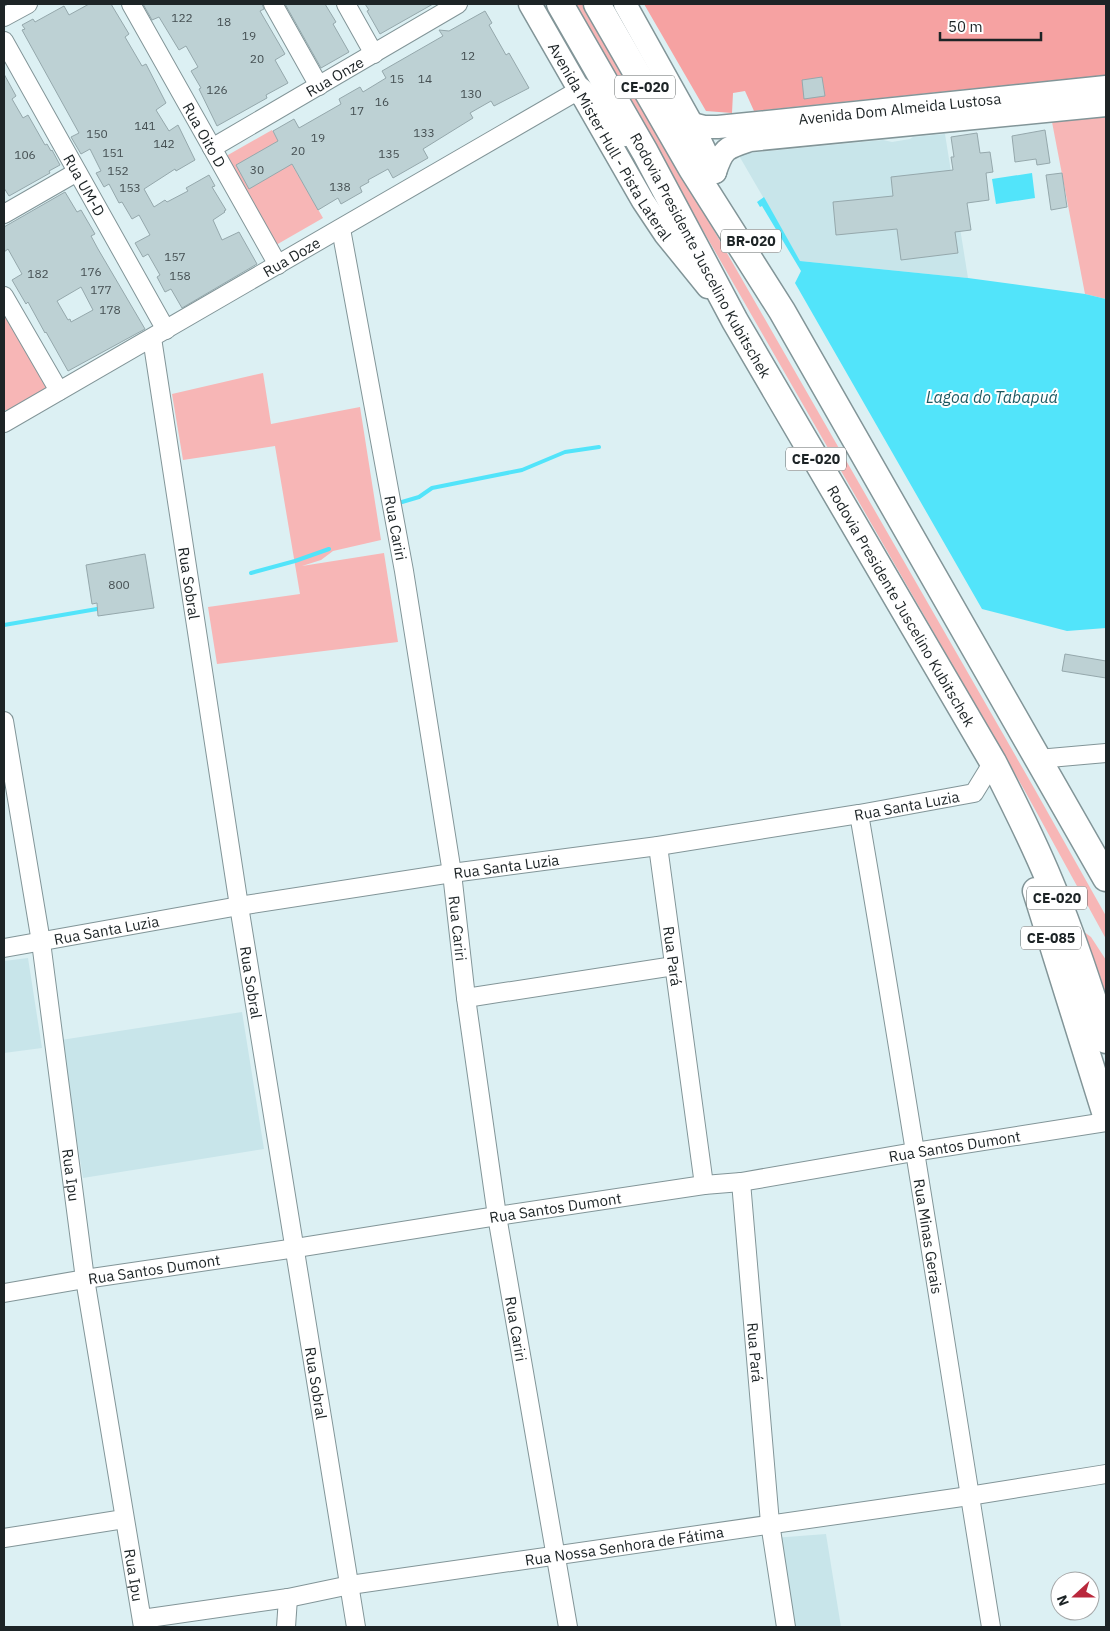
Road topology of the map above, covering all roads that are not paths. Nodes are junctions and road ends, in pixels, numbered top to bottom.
1 (28, 4) edge
2 (131, 4) edge
3 (273, 4) edge
4 (346, 4) edge
5 (458, 4) edge
6 (530, 4) edge
7 (560, 4) edge
8 (597, 4) edge
9 (625, 4) edge
10 (4, 17) edge
11 (4, 41) edge
12 (374, 54) junction
13 (319, 86) junction
14 (1106, 87) edge
15 (579, 90) junction
16 (1106, 105) edge
17 (961, 111) junction
18 (692, 124) junction
19 (749, 132) junction
20 (212, 148) junction
21 (645, 152) junction
22 (78, 172) junction
23 (715, 172) junction
24 (4, 214) edge
25 (341, 229) junction
26 (278, 265) junction
27 (4, 296) edge
28 (782, 311) junction
29 (735, 321) junction
30 (159, 334) junction
31 (59, 391) junction
32 (4, 423) edge
33 (4, 721) edge
34 (1106, 753) edge
35 (1038, 759) junction
36 (993, 762) junction
37 (859, 814) junction
38 (658, 846) junction
39 (452, 873) junction
40 (1106, 878) edge
41 (239, 906) junction
42 (41, 942) junction
43 (4, 948) edge
44 (674, 966) junction
45 (466, 998) junction
46 (1106, 1040) edge
47 (1106, 1114) edge
48 (1106, 1122) edge
49 (914, 1152) junction
50 (741, 1182) junction
51 (704, 1185) junction
52 (498, 1216) junction
53 (296, 1248) junction
54 (85, 1279) junction
55 (4, 1293) edge
56 (1106, 1474) edge
57 (969, 1496) junction
58 (124, 1519) junction
59 (770, 1524) junction
60 (4, 1538) edge
61 (556, 1555) junction
62 (350, 1584) junction
63 (288, 1598) junction
64 (142, 1623) edge
65 (286, 1627) edge
66 (356, 1627) edge
67 (568, 1627) edge
68 (786, 1627) edge
69 (991, 1627) edge

1 - 10 street
2 - 20 street, Rua Oito D
3 - 13 street
4 - 12 street
5 - 12 street, Rua Onze
6 - 15 main road, Avenida Mister Hull - Pista Lateral
7 - 21 highway, Rodovia Presidente Juscelino Kubitschek / CE-020
8 - 28 highway, CE-020
9 - 18 main road, BR-020
11 - 22 street, Rua UM-D
12 - 13 street, Rua Onze
13 - 20 street, Rua Onze
14 - 17 main road, Avenida Dom Almeida Lustosa
15 - 21 highway
15 - 25 street, Rua Doze
15 - 29 main road, Avenida Mister Hull - Pista Lateral
16 - 17 main road, Avenida Dom Almeida Lustosa
17 - 19 main road, Avenida Dom Almeida Lustosa
18 - 19 main road, Avenida Dom Almeida Lustosa
18 - 23 main road, BR-020
19 - 23 main road, Avenida Dom Almeida Lustosa
20 - 26 street, Rua Oito D
21 - 29 highway, Rodovia Presidente Juscelino Kubitschek / CE-020
22 - 24 street
22 - 30 street, Rua UM-D
23 - 28 highway, BR-020
25 - 26 street, Rua Doze
25 - 39 street, Rua Cariri
26 - 30 street, Rua Doze
27 - 31 street
28 - 35 highway, CE-020
29 - 36 highway, Rodovia Presidente Juscelino Kubitschek / CE-020
30 - 31 street, Rua Doze
30 - 41 street, Rua Sobral
31 - 32 street, Rua Doze
33 - 42 street, Rua Ipu
34 - 35 street
35 - 40 highway, CE-020
36 - 37 street, Rua Santa Luzia
36 - 46 highway, Rodovia Presidente Juscelino Kubitschek / CE-020
36 - 47 highway, CE-085
37 - 38 street, Rua Santa Luzia
37 - 49 street, Rua Minas Gerais
38 - 39 street, Rua Santa Luzia
38 - 44 street, Rua Pará
39 - 41 street, Rua Santa Luzia
39 - 45 street, Rua Cariri
41 - 42 street, Rua Santa Luzia
41 - 53 street, Rua Sobral
42 - 43 street, Rua Santa Luzia
42 - 54 street, Rua Ipu
44 - 45 street
44 - 51 street, Rua Pará
45 - 52 street, Rua Cariri
48 - 49 street, Rua Santos Dumont
49 - 50 street, Rua Santos Dumont
49 - 57 street, Rua Minas Gerais
50 - 51 street, Rua Santos Dumont
50 - 59 street, Rua Pará
51 - 52 street, Rua Santos Dumont
52 - 53 street, Rua Santos Dumont
52 - 61 street, Rua Cariri
53 - 54 street, Rua Santos Dumont
53 - 62 street, Rua Sobral
54 - 55 street, Rua Santos Dumont
54 - 58 street, Rua Ipu
56 - 57 street, Rua Nossa Senhora de Fátima
57 - 59 street, Rua Nossa Senhora de Fátima
57 - 69 street, Rua Minas Gerais
58 - 60 street
58 - 64 street, Rua Ipu
59 - 61 street, Rua Nossa Senhora de Fátima
59 - 68 street, Rua Pará
61 - 62 street, Rua Nossa Senhora de Fátima
61 - 67 street, Rua Cariri
62 - 63 street, Rua Nossa Senhora de Fátima
62 - 66 street, Rua Sobral
63 - 64 street, Rua Nossa Senhora de Fátima
63 - 65 street

